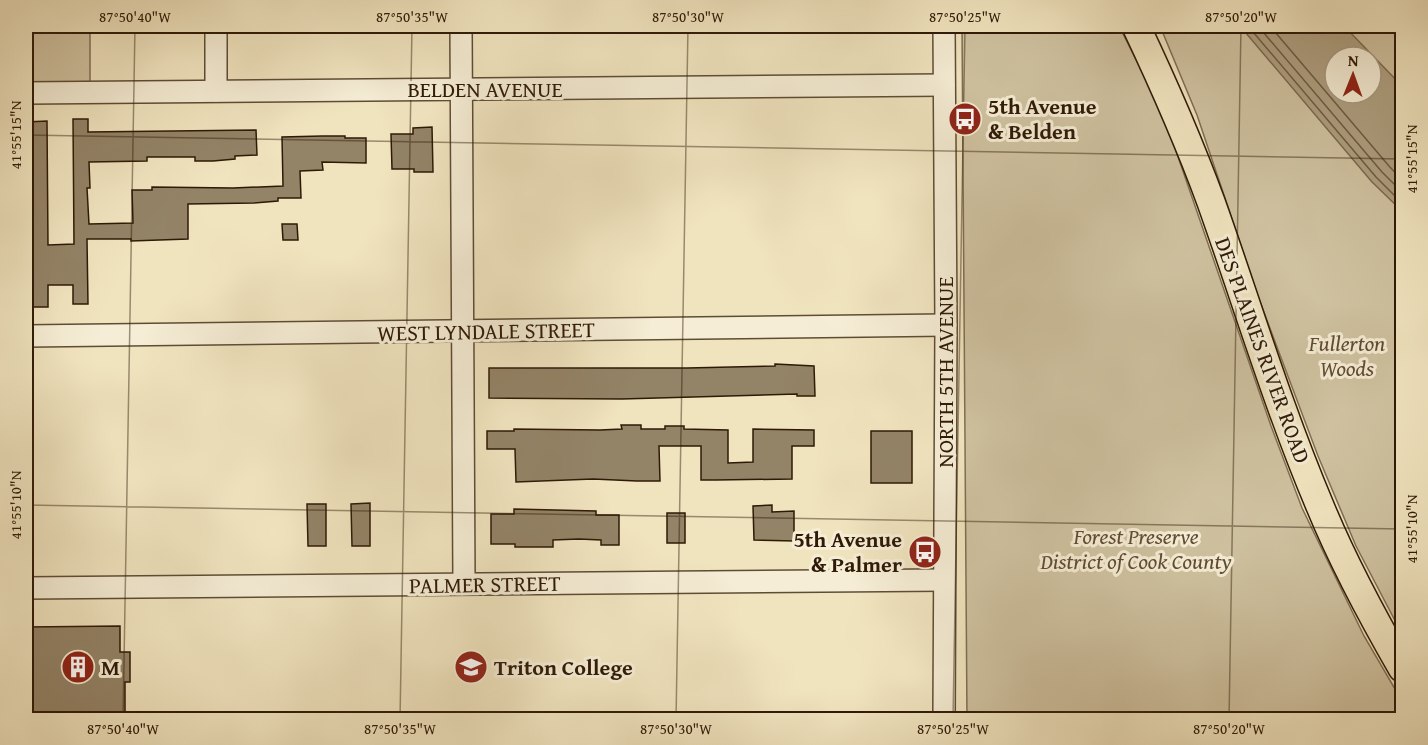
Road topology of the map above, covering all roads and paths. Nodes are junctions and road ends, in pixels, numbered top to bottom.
1 (216, 26) edge
2 (461, 26) edge
3 (944, 26) edge
4 (1136, 26) edge
5 (944, 85) junction
6 (461, 89) junction
7 (216, 91) junction
8 (26, 93) edge
9 (946, 325) junction
10 (463, 331) junction
11 (26, 336) edge
12 (944, 580) junction
13 (464, 584) junction
14 (26, 588) edge
15 (1402, 668) edge
16 (944, 720) edge

1 - 7 street
2 - 6 street
3 - 5 street, NORTH 5TH AVENUE
4 - 15 main road, DES PLAINES RIVER ROAD
5 - 6 street, BELDEN AVENUE
5 - 9 street, NORTH 5TH AVENUE
6 - 7 street, BELDEN AVENUE
6 - 10 street
7 - 8 street, BELDEN AVENUE
9 - 10 street, WEST LYNDALE STREET
9 - 12 street, NORTH 5TH AVENUE
10 - 11 street, WEST LYNDALE STREET
10 - 13 street
12 - 13 street, PALMER STREET
12 - 16 street, NORTH 5TH AVENUE
13 - 14 street, PALMER STREET

